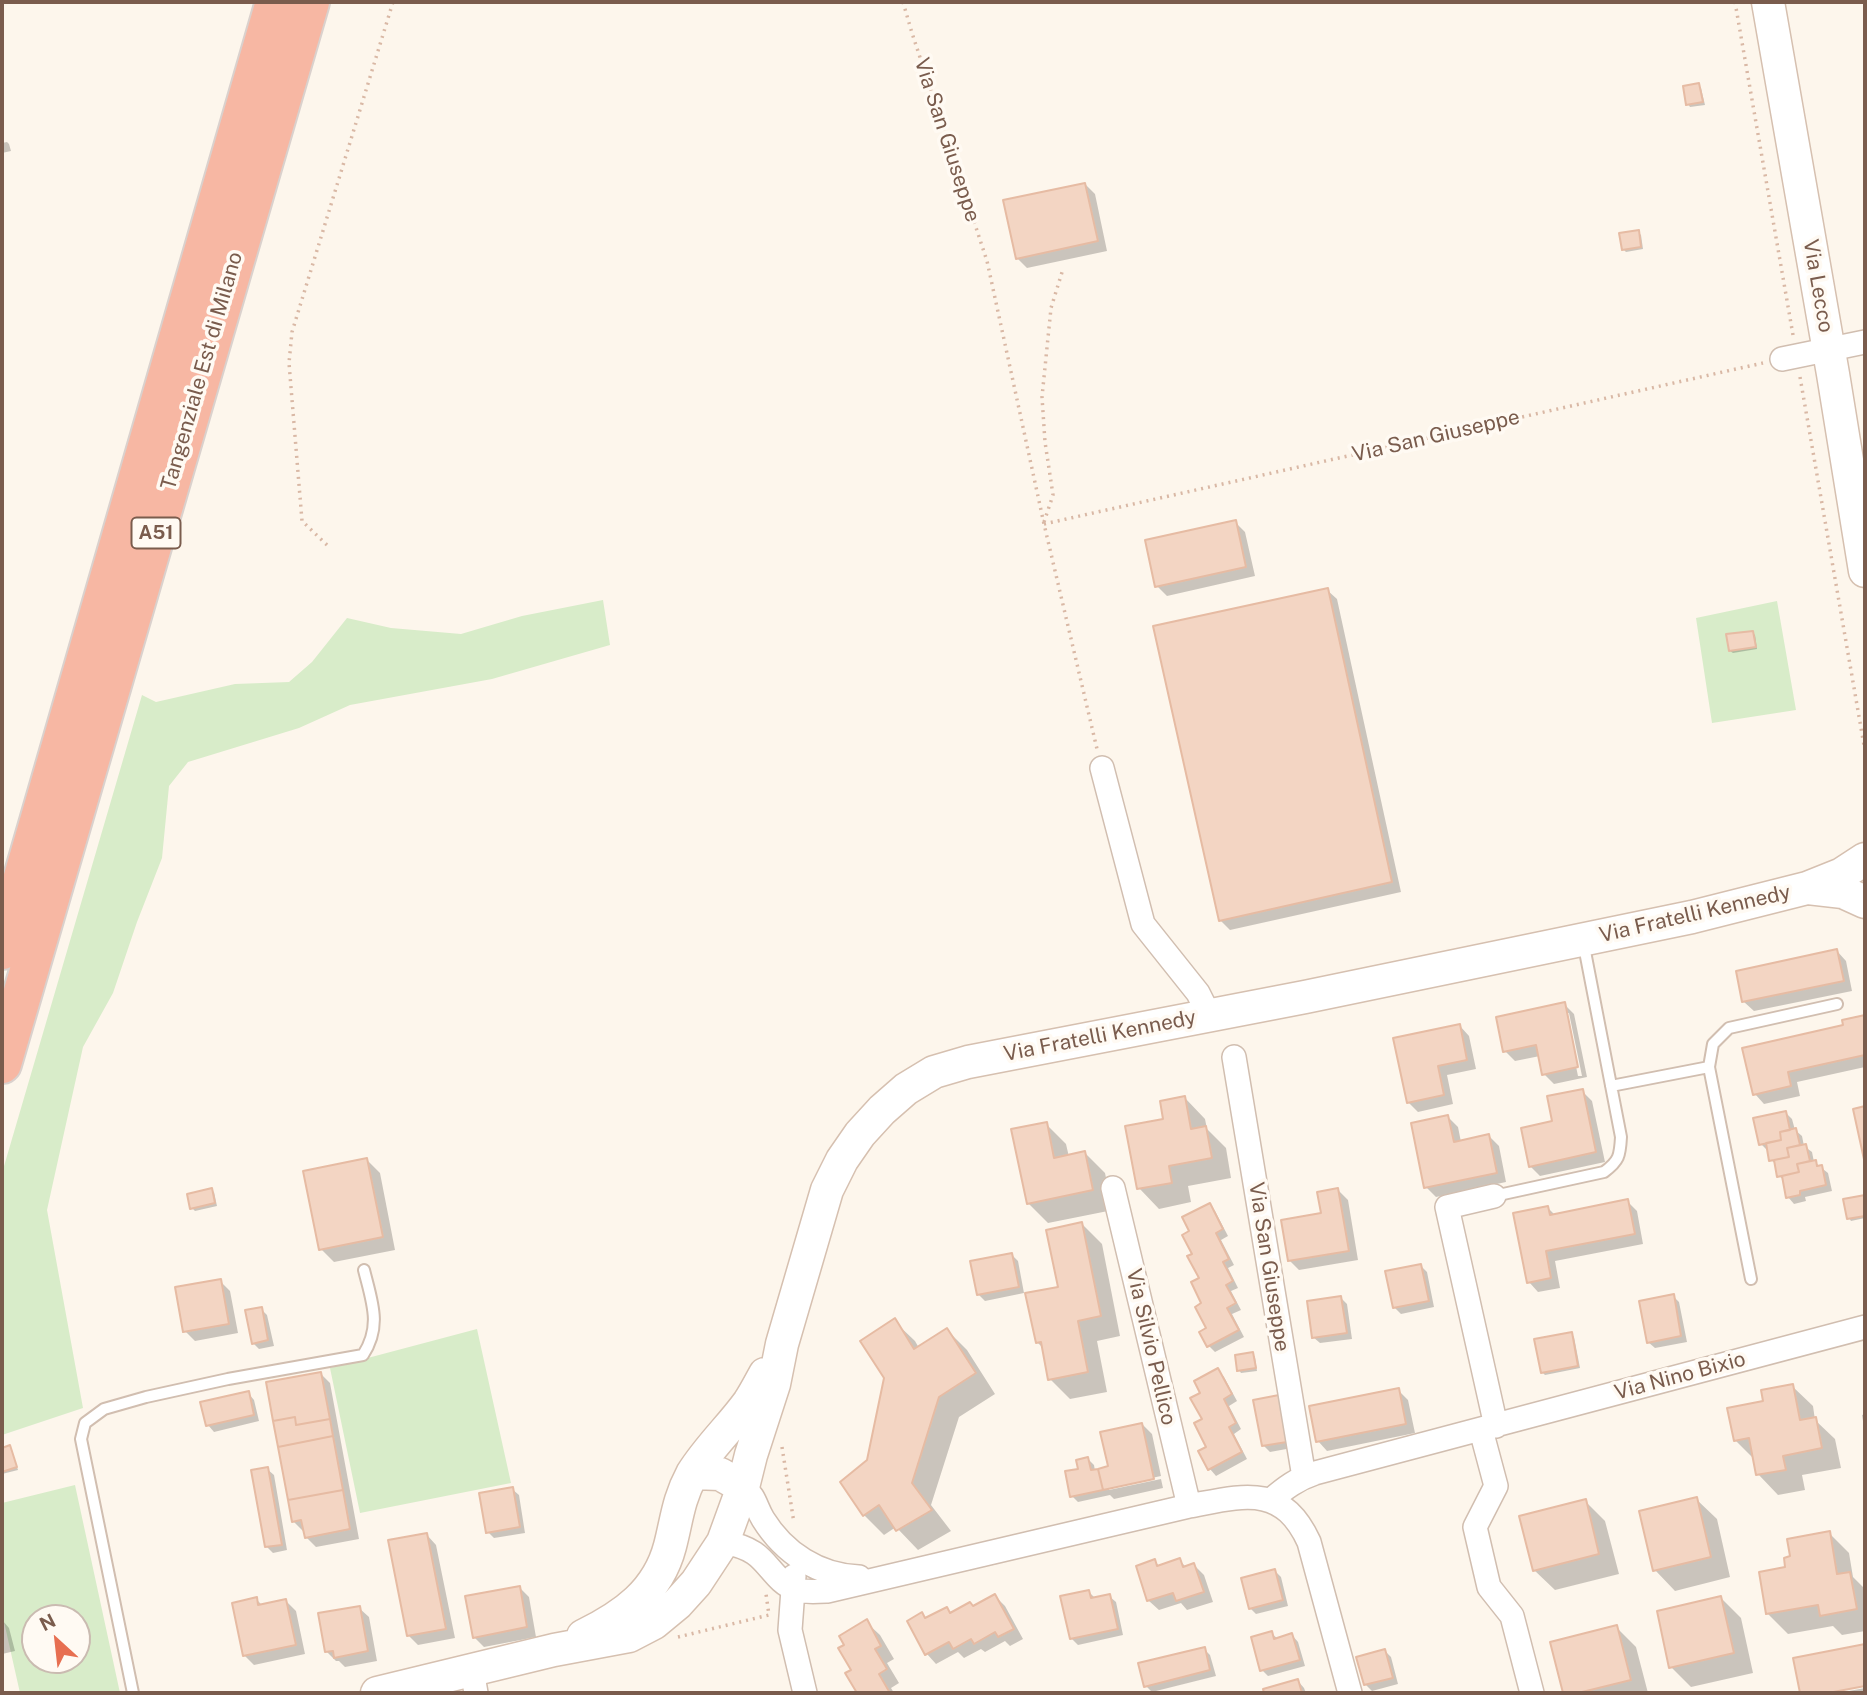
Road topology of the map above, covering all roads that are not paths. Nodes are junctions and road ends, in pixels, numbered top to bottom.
1 (275, 2) edge
2 (310, 2) edge
3 (1768, 2) edge
4 (1865, 342) edge
5 (1829, 349) junction
6 (1783, 359) road end
7 (1865, 571) edge
8 (1102, 768) road end
9 (1865, 859) edge
10 (1865, 866) edge
11 (1807, 888) junction
12 (1865, 892) edge
13 (1865, 902) edge
14 (1583, 940) junction
15 (2, 950) edge
16 (1837, 1004) dead end
17 (1209, 1015) junction
18 (1234, 1057) dead end
19 (2, 1064) edge
20 (1709, 1067) junction
21 (1611, 1086) junction
22 (1113, 1188) dead end
23 (1494, 1196) joint
24 (364, 1270) dead end
25 (1751, 1279) dead end
26 (1865, 1327) edge
27 (782, 1344) junction
28 (1488, 1428) junction
29 (1304, 1477) junction
30 (743, 1486) junction
31 (684, 1493) junction
32 (1280, 1504) junction
33 (1189, 1506) junction
34 (723, 1542) junction
35 (793, 1553) junction
36 (887, 1576) junction
37 (792, 1589) junction
38 (554, 1650) junction
39 (474, 1682) edge
40 (133, 1693) edge
41 (377, 1693) edge
42 (805, 1693) edge
43 (1350, 1693) edge
44 (1532, 1693) edge

1 - 15 highway, Tangenziale Est di Milano / A51
2 - 19 highway, Tangenziale Est di Milano / A51
3 - 5 street, Via Lecco
4 - 5 street
5 - 6 street
5 - 7 street, Via Lecco
8 - 17 street
9 - 11 street, Via Fratelli Kennedy
10 - 12 street
11 - 13 street, Via Fratelli Kennedy
11 - 14 street, Via Fratelli Kennedy
14 - 17 street, Via Fratelli Kennedy
14 - 21 lane, Via Fratelli Kennedy
16 - 20 lane
17 - 27 street, Via Fratelli Kennedy
18 - 29 street, Via San Giuseppe
20 - 21 lane
20 - 25 lane
21 - 23 lane, Via Fratelli Kennedy
22 - 33 street, Via Silvio Pellico
23 - 28 street
24 - 40 lane
26 - 28 street, Via Nino Bixio
27 - 30 street, Via Fratelli Kennedy
27 - 31 street, Via Fratelli Kennedy
28 - 29 street, Via Nino Bixio
28 - 44 street
29 - 32 street, Via Nino Bixio
30 - 31 street
30 - 34 street
30 - 35 street
31 - 34 street
31 - 38 street
32 - 33 street
32 - 43 street
33 - 36 street
34 - 37 street
34 - 38 street
35 - 36 street
35 - 37 street
36 - 37 street
37 - 42 street
38 - 39 street
39 - 41 street

